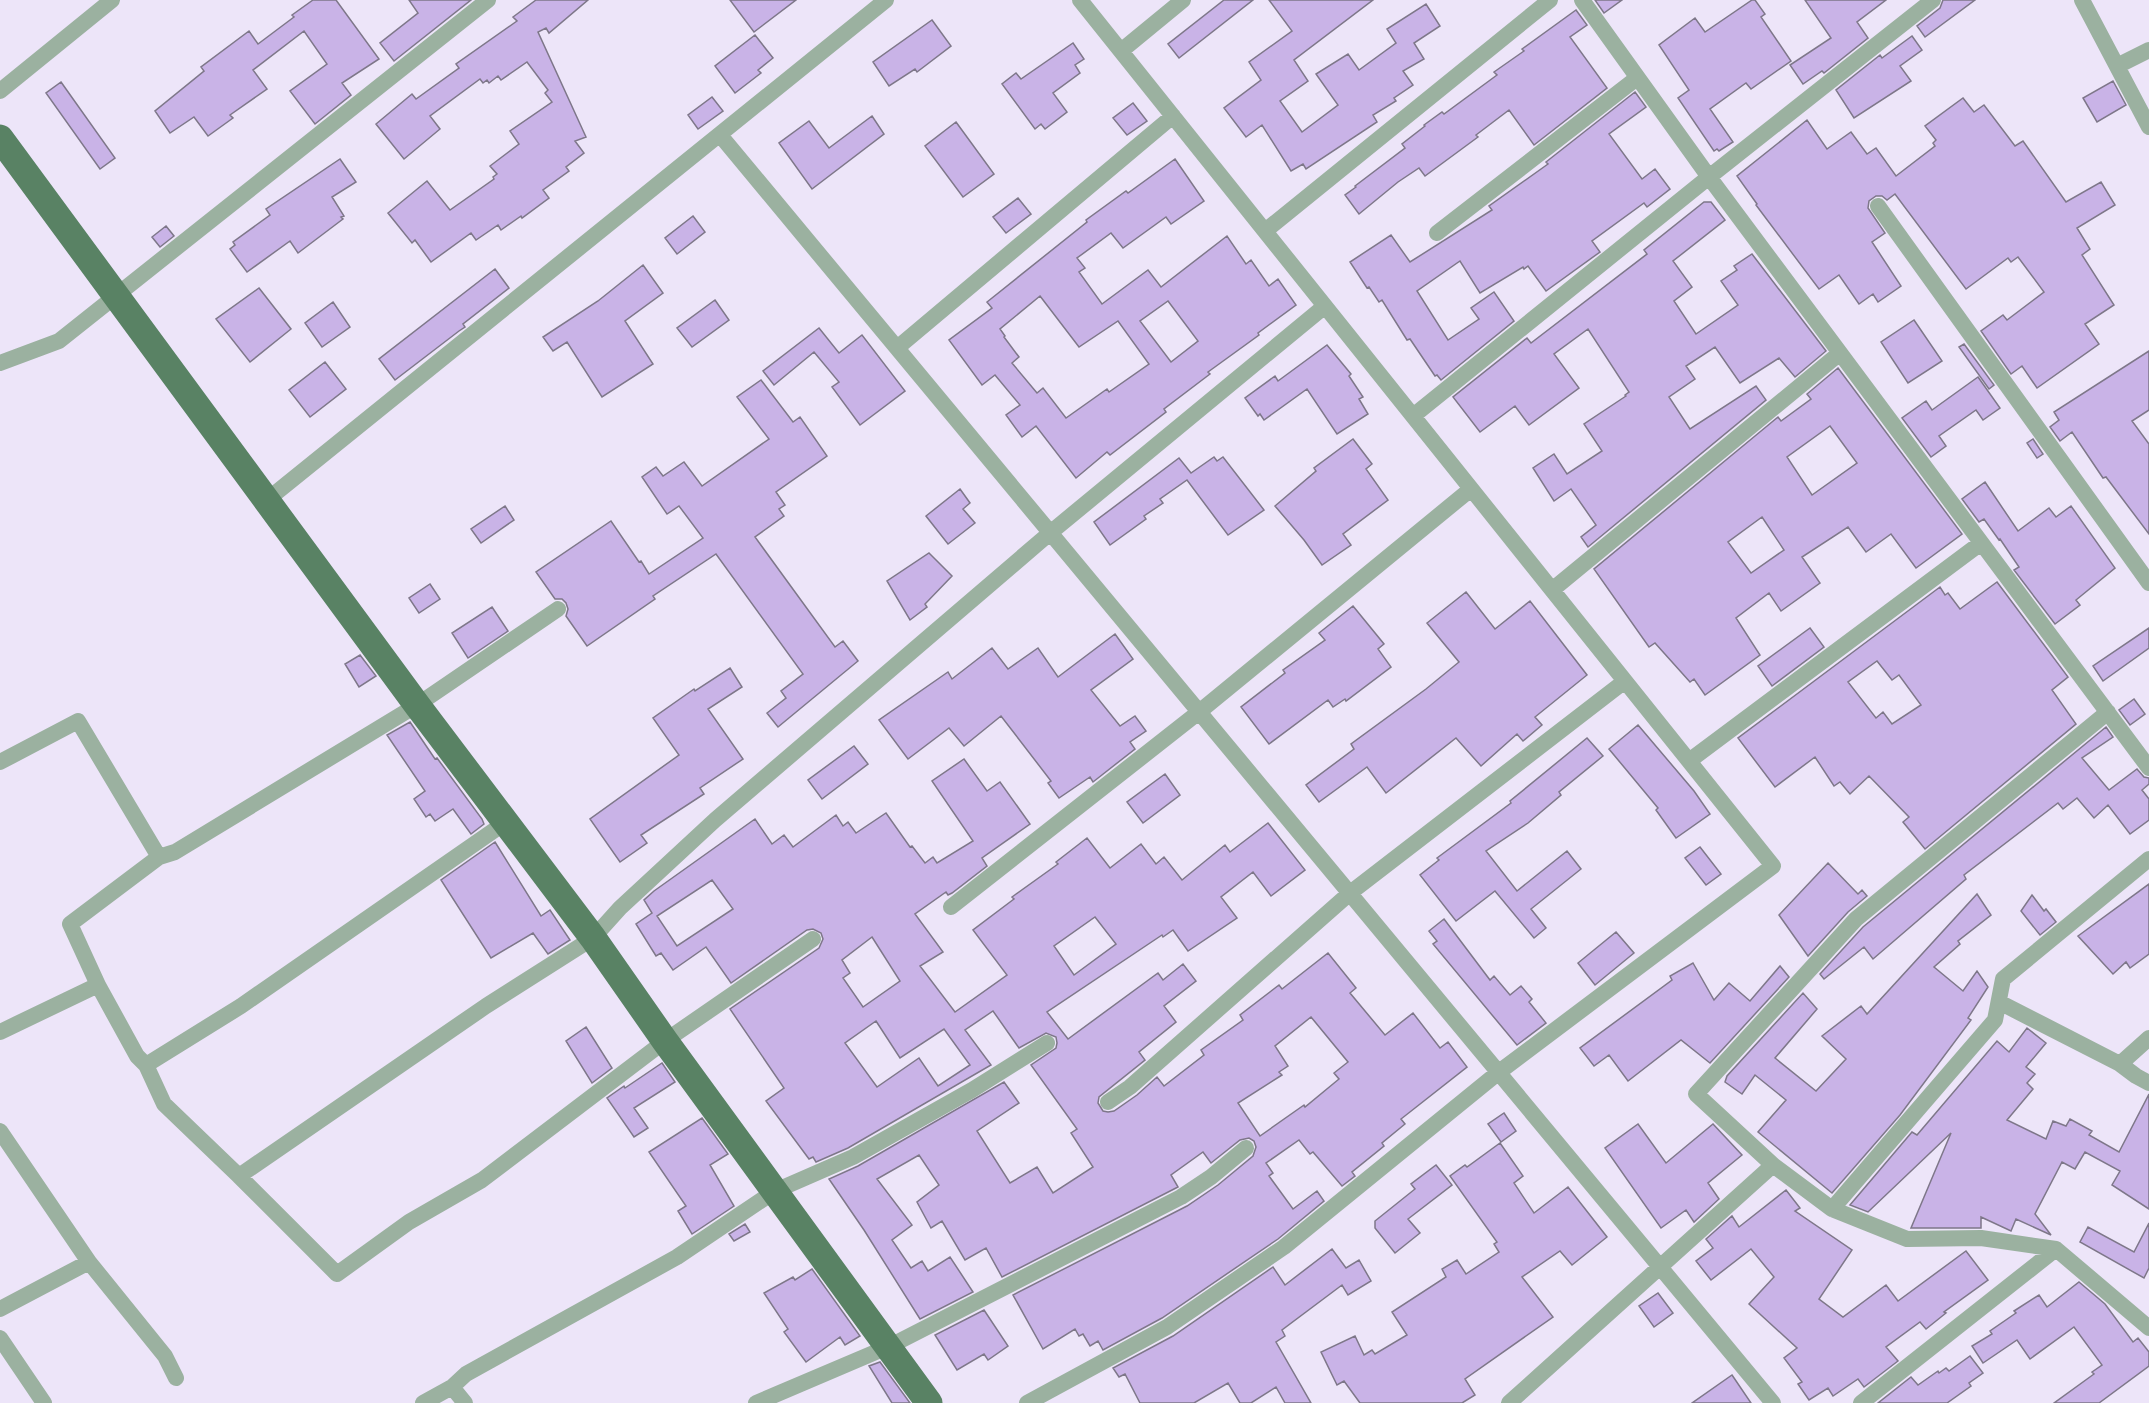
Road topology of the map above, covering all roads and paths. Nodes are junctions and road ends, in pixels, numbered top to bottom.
1 (112, 0) edge
2 (488, 0) edge
3 (886, 0) edge
4 (1080, 0) edge
5 (1183, 0) edge
6 (1550, 0) edge
7 (1582, 0) edge
8 (1933, 0) edge
9 (2082, 0) edge
10 (2149, 50) edge
11 (1121, 51) junction
12 (2117, 66) junction
13 (1637, 78) junction
14 (0, 91) edge
15 (1173, 116) junction
16 (2149, 127) edge
17 (720, 135) junction
18 (0, 138) edge
19 (1709, 177) junction
20 (1878, 206) dead end
21 (1265, 231) junction
22 (1437, 233) dead end
23 (116, 295) junction
24 (1325, 306) junction
25 (897, 348) junction
26 (1840, 353) junction
27 (0, 363) edge
28 (1413, 416) junction
29 (1471, 489) junction
30 (267, 500) junction
31 (1050, 533) junction
32 (1981, 543) junction
33 (2149, 584) edge
34 (1552, 590) junction
35 (558, 609) dead end
36 (1625, 681) junction
37 (417, 705) junction
38 (1199, 712) junction
39 (2108, 712) junction
40 (1689, 761) junction
41 (0, 762) edge
42 (2149, 768) edge
43 (506, 822) junction
44 (159, 857) junction
45 (2149, 859) edge
46 (1350, 893) junction
47 (951, 907) dead end
48 (593, 938) junction
49 (813, 939) dead end
50 (98, 985) junction
51 (1999, 1002) junction
52 (0, 1032) edge
53 (2149, 1038) edge
54 (665, 1041) junction
55 (1047, 1043) dead end
56 (2120, 1064) junction
57 (146, 1065) junction
58 (1499, 1072) junction
59 (2149, 1083) edge
60 (1107, 1102) dead end
61 (0, 1131) edge
62 (1246, 1148) dead end
63 (1773, 1165) junction
64 (239, 1176) junction
65 (775, 1191) junction
66 (1832, 1209) junction
67 (2056, 1249) junction
68 (89, 1262) junction
69 (1661, 1268) junction
70 (0, 1309) edge
71 (2149, 1328) edge
72 (0, 1338) edge
73 (890, 1346) junction
74 (176, 1378) dead end
75 (452, 1387) junction
76 (44, 1403) edge
77 (423, 1403) edge
78 (465, 1403) edge
79 (756, 1403) edge
80 (929, 1403) edge
81 (1027, 1403) edge
82 (1509, 1403) edge
83 (1773, 1403) edge
84 (1861, 1403) edge

1 - 14 street
2 - 23 street
3 - 17 street
4 - 11 street
5 - 11 street
6 - 21 street
7 - 13 street
8 - 19 street
9 - 12 street
10 - 12 street
11 - 15 street
12 - 16 street
13 - 19 street
13 - 22 street
15 - 21 street
15 - 25 street
17 - 25 street
17 - 30 street
18 - 23 main road
19 - 26 street
19 - 28 street
20 - 33 street
21 - 24 street
23 - 27 street
23 - 30 main road
24 - 28 street
24 - 31 street
25 - 31 street
26 - 32 street
26 - 34 street
28 - 29 street
29 - 34 street
29 - 38 street
30 - 37 main road
31 - 38 street
31 - 48 street
32 - 39 street
32 - 40 street
34 - 36 street
35 - 37 street
36 - 40 street
36 - 46 street
37 - 43 main road
37 - 44 street
38 - 46 street
38 - 47 street
39 - 42 street
39 - 63 street
40 - 58 street
41 - 44 street
43 - 48 main road
43 - 57 street
44 - 50 street
45 - 51 street
46 - 58 street
46 - 60 street
48 - 54 main road
48 - 64 street
49 - 54 street
50 - 52 street
50 - 57 street
51 - 56 street
51 - 66 street
53 - 56 street
54 - 64 street
54 - 65 main road
55 - 65 street
56 - 59 street
57 - 64 street
58 - 69 street
58 - 81 street
61 - 68 street
62 - 73 street
63 - 66 street
63 - 69 street
65 - 73 main road
65 - 75 street
66 - 67 street
67 - 71 street
67 - 84 street
68 - 70 street
68 - 74 street
69 - 82 street
69 - 83 street
72 - 76 street
73 - 79 street
73 - 80 main road
75 - 77 street
75 - 78 street

